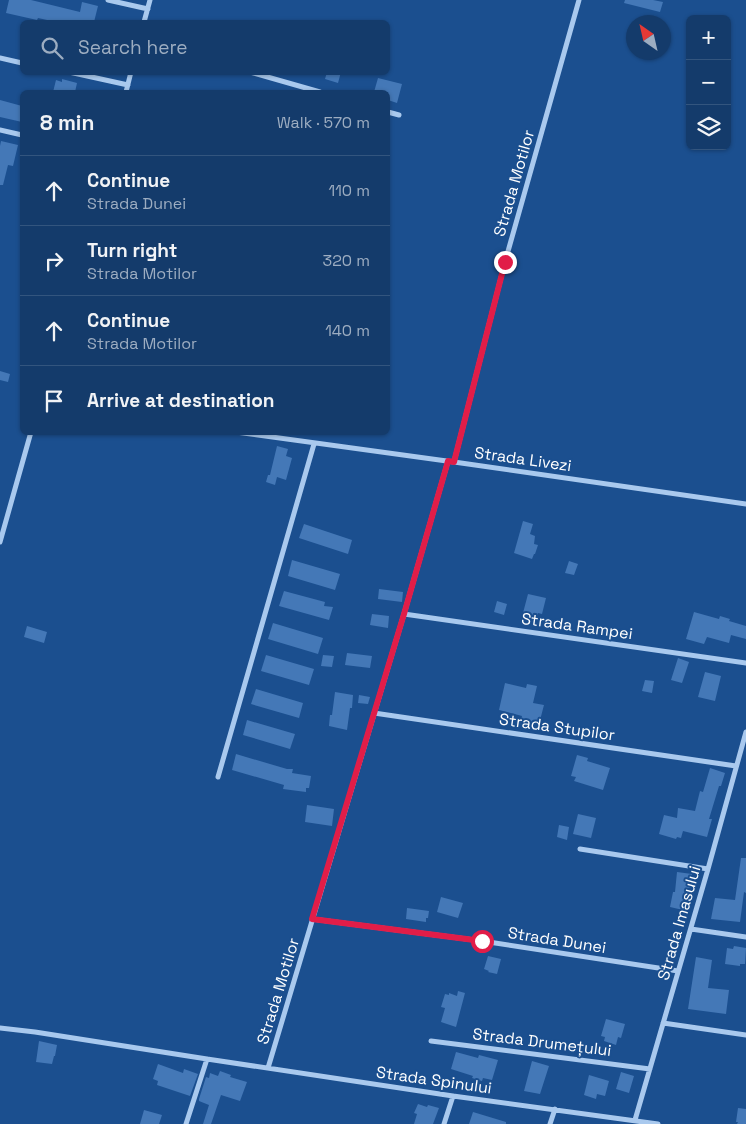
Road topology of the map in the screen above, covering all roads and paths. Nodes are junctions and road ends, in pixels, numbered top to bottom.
1 (108, 0) edge
2 (150, 0) edge
3 (579, 0) edge
4 (148, 9) junction
5 (145, 20) edge
6 (0, 58) edge
7 (20, 62) edge
8 (83, 75) edge
9 (130, 75) edge
10 (260, 75) edge
11 (128, 85) junction
12 (127, 90) edge
13 (313, 90) edge
14 (390, 113) edge
15 (399, 115) dead end
16 (0, 130) edge
17 (20, 135) edge
18 (30, 435) edge
19 (256, 435) edge
20 (314, 444) junction
21 (448, 461) junction
22 (454, 462) junction
23 (746, 504) edge
24 (0, 542) edge
25 (404, 614) junction
26 (746, 663) edge
27 (374, 713) junction
28 (746, 732) edge
29 (736, 766) junction
30 (218, 777) dead end
31 (580, 849) dead end
32 (708, 869) junction
33 (312, 919) junction
34 (691, 929) junction
35 (746, 937) edge
36 (678, 971) junction
37 (663, 1023) junction
38 (0, 1028) edge
39 (746, 1035) edge
40 (431, 1041) dead end
41 (207, 1059) junction
42 (268, 1068) junction
43 (650, 1069) junction
44 (453, 1096) junction
45 (554, 1109) junction
46 (635, 1120) junction
47 (627, 1122) edge
48 (186, 1124) edge
49 (444, 1124) edge
50 (550, 1124) edge
51 (658, 1124) edge

1 - 4 street
2 - 4 street
3 - 22 street, Strada Motilor
4 - 5 street
6 - 7 street
8 - 11 street
9 - 11 street
10 - 13 street
11 - 12 street
14 - 15 street
16 - 17 street
18 - 24 street
19 - 20 street, Strada Livezi
20 - 21 street, Strada Livezi
20 - 30 street
21 - 22 street, Strada Livezi
21 - 25 street, Strada Motilor
22 - 23 street, Strada Livezi
25 - 26 street, Strada Rampei
25 - 27 street, Strada Motilor
27 - 29 street, Strada Stupilor
27 - 33 street, Strada Motilor
28 - 29 street, Strada Imasului
29 - 32 street, Strada Imasului
31 - 32 street
32 - 34 street, Strada Imasului
33 - 36 street, Strada Dunei
33 - 42 street, Strada Motilor
34 - 35 street
34 - 36 street, Strada Imasului
36 - 37 street, Strada Imasului
37 - 39 street
37 - 43 street, Strada Imasului
38 - 41 street, Strada Spinului
40 - 43 street, Strada Drumețului
41 - 42 street, Strada Spinului
41 - 48 street
42 - 44 street, Strada Spinului
43 - 46 street, Strada Imasului
44 - 45 street, Strada Spinului
44 - 49 street
45 - 47 street, Strada Spinului
45 - 50 street
46 - 47 street, Strada Spinului
46 - 51 street, Strada Spinului

